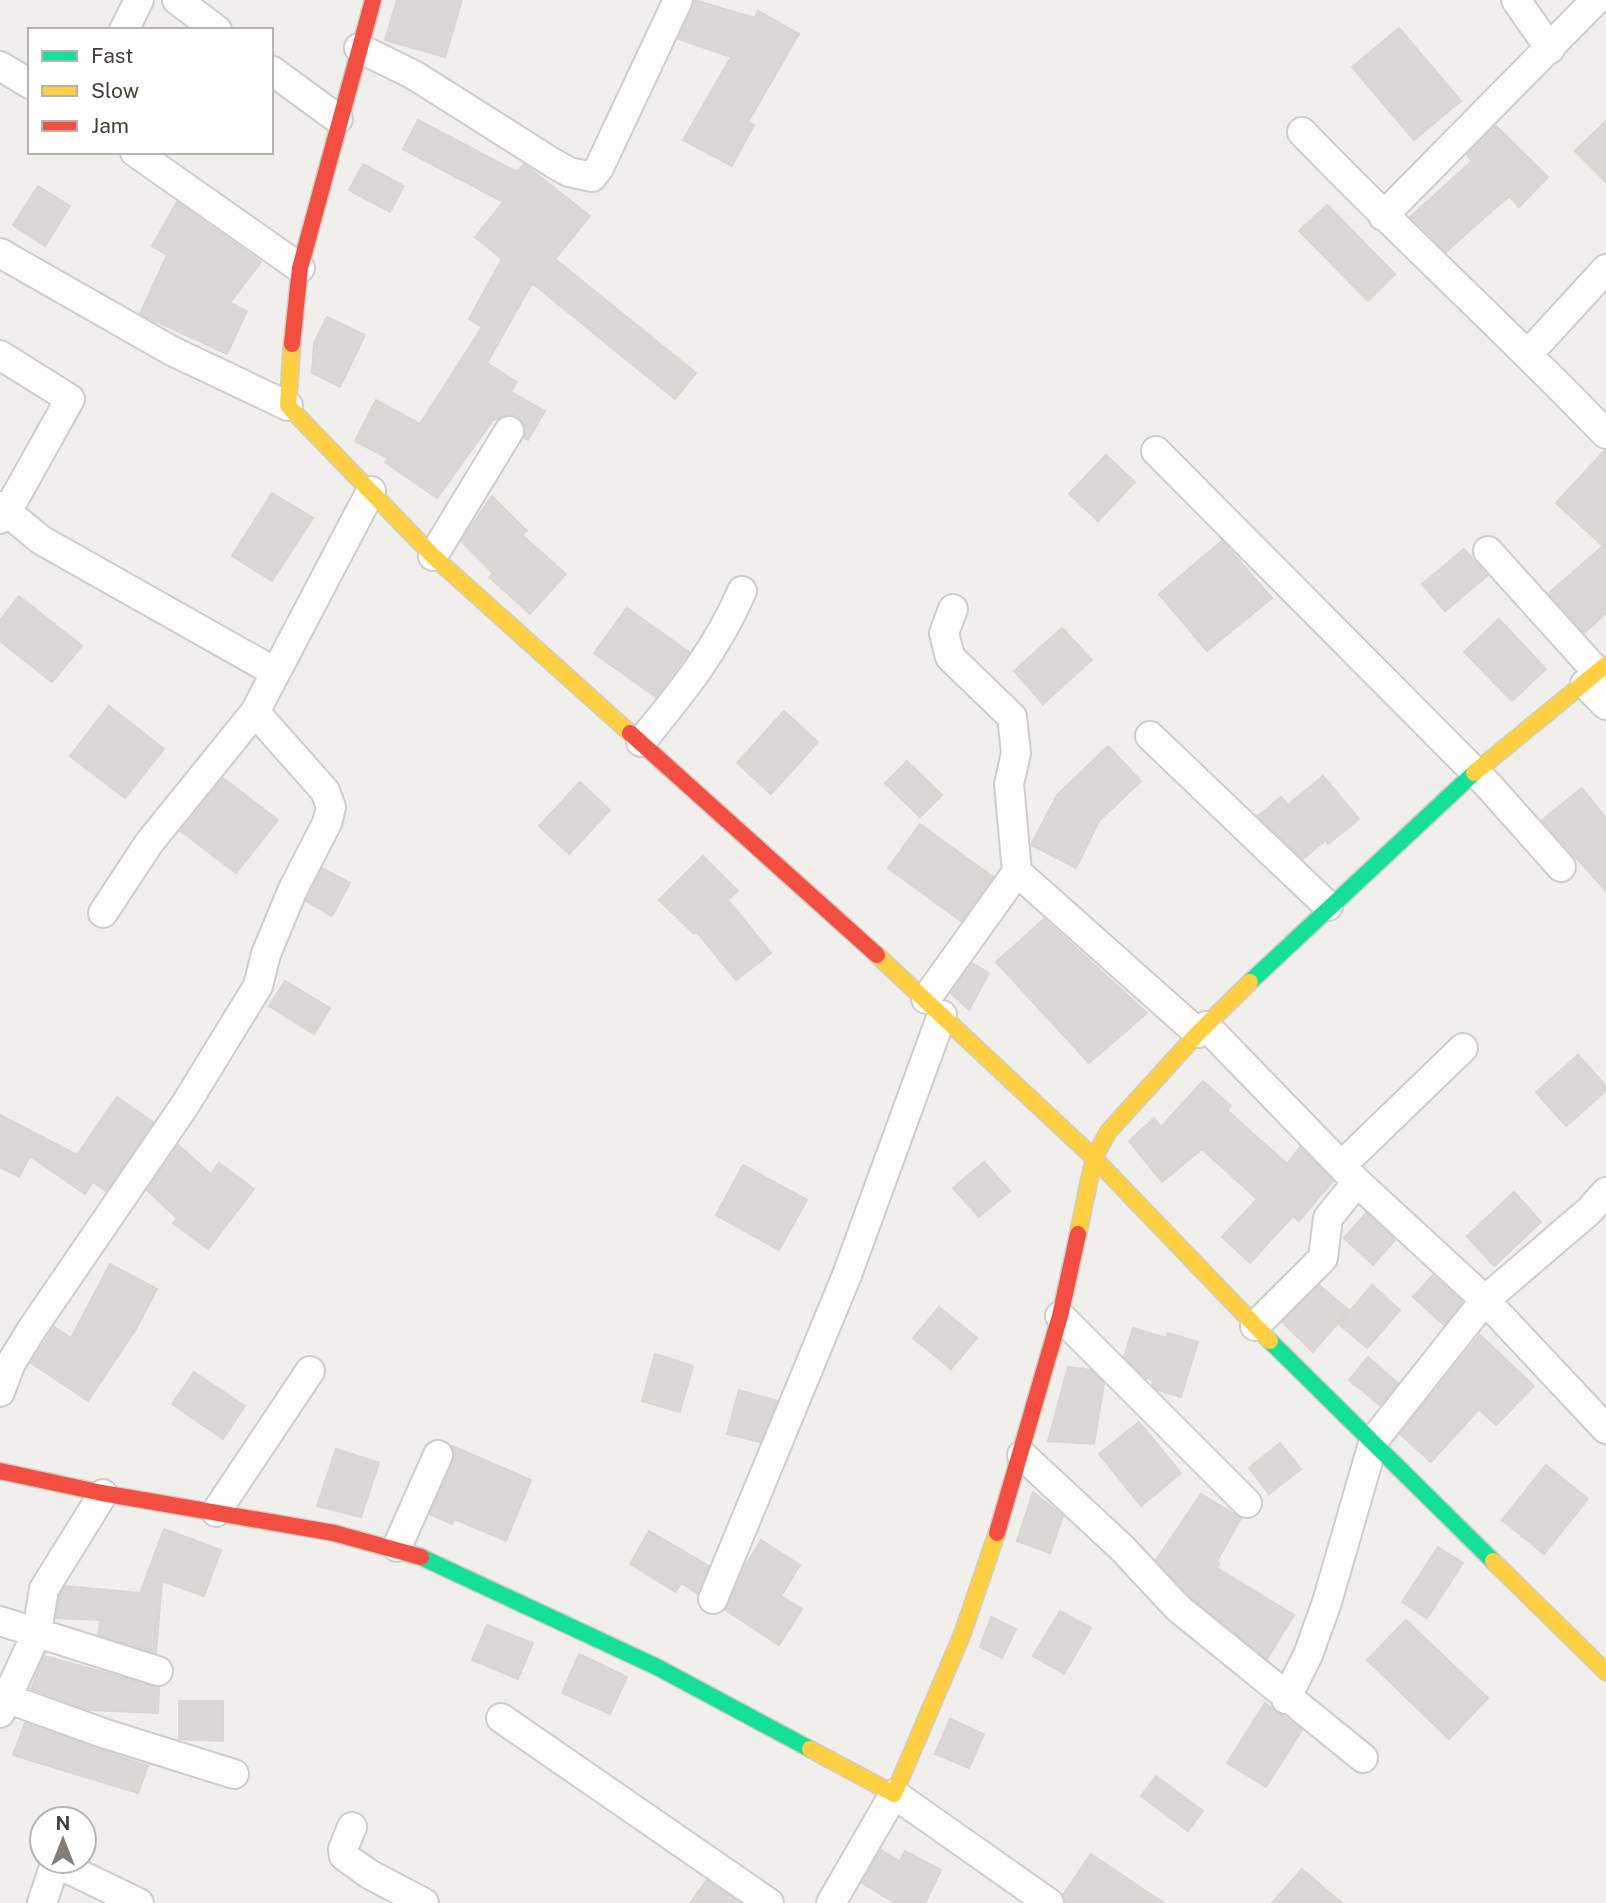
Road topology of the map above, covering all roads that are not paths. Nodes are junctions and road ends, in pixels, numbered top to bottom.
1 (139, 0) edge
2 (177, 0) edge
3 (373, 0) edge
4 (678, 0) edge
5 (1516, 0) edge
6 (1596, 0) edge
7 (125, 28) edge
8 (215, 28) edge
9 (359, 48) junction
10 (1550, 49) junction
11 (0, 66) edge
12 (273, 71) edge
13 (28, 84) edge
14 (338, 119) junction
15 (1302, 132) dead end
16 (138, 154) edge
17 (1383, 216) junction
18 (0, 253) edge
19 (300, 268) junction
20 (1606, 269) edge
21 (1529, 353) junction
22 (0, 355) edge
23 (288, 406) junction
24 (509, 431) dead end
25 (1606, 434) edge
26 (1156, 451) dead end
27 (371, 491) junction
28 (3, 512) edge
29 (0, 537) edge
30 (41, 540) junction
31 (1488, 551) dead end
32 (433, 556) junction
33 (742, 591) dead end
34 (953, 609) dead end
35 (275, 672) junction
36 (1596, 674) edge
37 (1606, 705) edge
38 (255, 712) junction
39 (1150, 736) dead end
40 (641, 742) junction
41 (1475, 772) junction
42 (1561, 867) dead end
43 (1017, 872) junction
44 (1328, 905) junction
45 (103, 913) dead end
46 (934, 1007) junction
47 (1202, 1030) junction
48 (1462, 1048) dead end
49 (1094, 1158) junction
50 (1350, 1174) junction
51 (1606, 1192) edge
52 (1485, 1300) junction
53 (1060, 1316) junction
54 (1255, 1326) junction
55 (310, 1371) dead end
56 (0, 1392) edge
57 (1606, 1429) edge
58 (1374, 1440) junction
59 (438, 1455) dead end
60 (1022, 1455) junction
61 (0, 1471) edge
62 (103, 1494) junction
63 (1247, 1503) dead end
64 (216, 1512) junction
65 (397, 1547) junction
66 (713, 1599) dead end
67 (0, 1621) edge
68 (37, 1632) junction
69 (158, 1671) dead end
70 (1606, 1672) edge
71 (1286, 1699) junction
72 (3, 1705) edge
73 (501, 1718) dead end
74 (1363, 1758) dead end
75 (234, 1774) dead end
76 (894, 1794) junction
77 (352, 1827) dead end
78 (52, 1875) edge
79 (82, 1875) edge
80 (1043, 1901) edge
81 (42, 1903) edge
82 (139, 1903) edge
83 (424, 1903) edge
84 (769, 1903) edge
85 (831, 1903) edge

1 - 7 street
2 - 8 street
3 - 9 street
4 - 9 street
5 - 10 street
6 - 10 street
9 - 14 street
10 - 17 street
11 - 13 street
12 - 14 street
14 - 19 street
15 - 17 street
16 - 19 street
17 - 21 street
18 - 23 street
19 - 23 street
20 - 21 street
21 - 25 street
22 - 28 street
23 - 27 street
24 - 32 street
26 - 41 street
27 - 32 street
27 - 35 street
28 - 30 street
29 - 30 street
30 - 35 street
31 - 36 street
32 - 40 street
33 - 40 street
34 - 43 street
35 - 38 street
36 - 37 street
36 - 41 street
38 - 45 street
38 - 56 street
39 - 44 street
40 - 46 street
41 - 42 street
41 - 44 street
43 - 46 street
43 - 47 street
44 - 47 street
46 - 49 street
46 - 66 street
47 - 49 street
47 - 50 street
48 - 50 street
49 - 53 street
49 - 54 street
50 - 52 street
50 - 54 street
51 - 52 street
52 - 57 street
52 - 58 street
53 - 60 street
53 - 63 street
54 - 58 street
55 - 64 street
58 - 70 street
58 - 71 street
59 - 65 street
60 - 71 street
60 - 76 street
61 - 62 street
62 - 64 street
62 - 68 street
64 - 65 street
65 - 76 street
67 - 68 street
68 - 69 street
68 - 72 street
71 - 74 street
72 - 75 street
73 - 84 street
76 - 80 street
76 - 85 street
77 - 83 street
78 - 81 street
79 - 82 street

